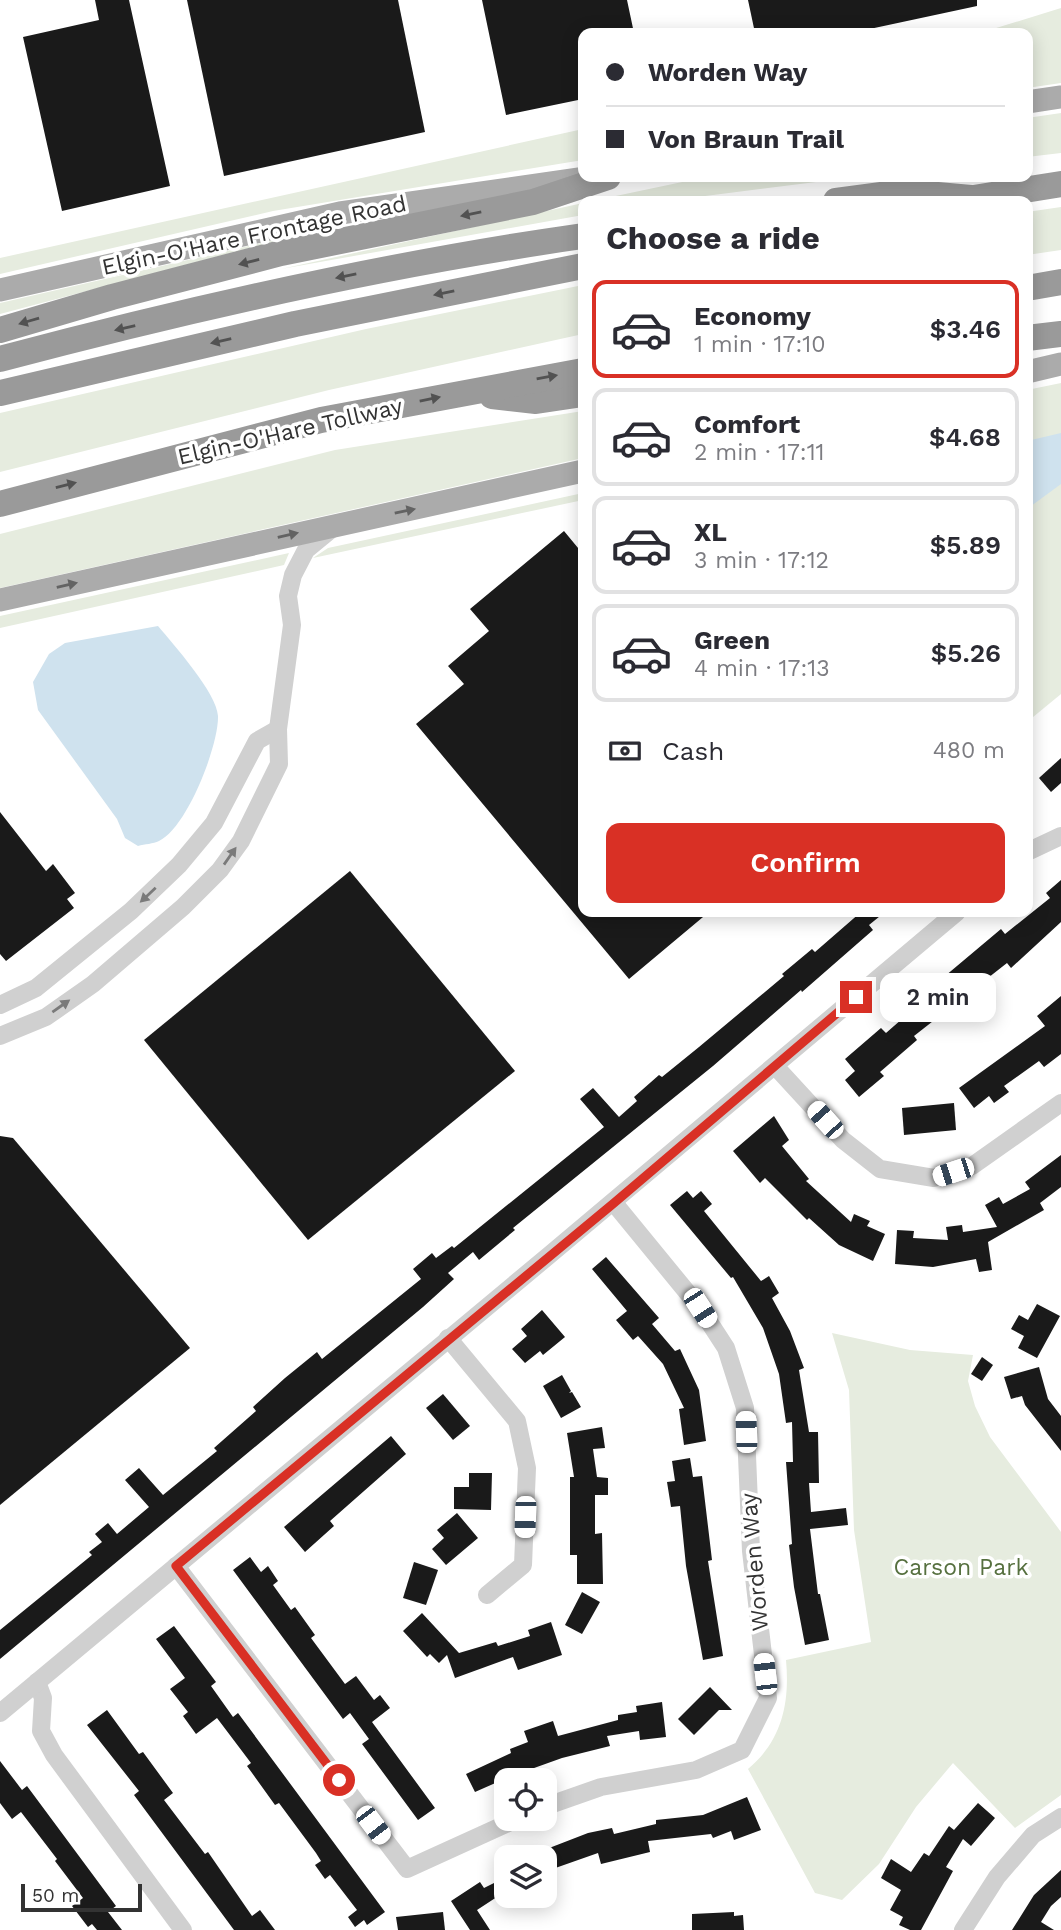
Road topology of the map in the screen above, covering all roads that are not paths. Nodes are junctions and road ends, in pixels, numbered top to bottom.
1 (1061, 97) edge
2 (1033, 101) edge
3 (578, 179) edge
4 (593, 182) edge
5 (1061, 184) edge
6 (874, 196) edge
7 (932, 196) edge
8 (986, 196) edge
9 (578, 237) edge
10 (578, 267) edge
11 (1061, 282) edge
12 (1033, 287) edge
13 (0, 290) edge
14 (0, 330) edge
15 (1061, 334) edge
16 (1033, 337) edge
17 (0, 359) edge
18 (1061, 364) edge
19 (1033, 371) edge
20 (578, 372) edge
21 (0, 393) edge
22 (463, 393) junction
23 (578, 395) edge
24 (578, 472) edge
25 (0, 504) edge
26 (338, 524) junction
27 (0, 600) edge
28 (278, 729) junction
29 (1061, 836) edge
30 (1033, 849) edge
31 (951, 917) edge
32 (0, 1005) edge
33 (0, 1036) edge
34 (775, 1066) junction
35 (1061, 1103) edge
36 (614, 1203) junction
37 (448, 1338) junction
38 (176, 1566) junction
39 (487, 1595) dead end
40 (37, 1682) junction
41 (0, 1713) edge
42 (557, 1802) edge
43 (1061, 1817) edge
44 (494, 1829) edge
45 (183, 1930) edge
46 (962, 1930) edge

1 - 2 main road
3 - 13 main road, Elgin-O'Hare Frontage Road
4 -> 14 highway
5 - 8 highway
6 - 7 highway
9 -> 17 highway
10 -> 21 highway
11 - 12 highway
15 - 16 highway
18 - 19 main road
22 -> 20 highway, Elgin-O'Hare Tollway
22 - 23 highway
25 -> 22 highway, Elgin-O'Hare Tollway
26 -> 24 main road
27 -> 26 main road
26 - 28 street
28 -> 32 street
33 -> 28 street
29 - 30 street
31 - 34 street
34 - 35 street
34 - 36 street
36 - 37 street
36 - 42 street, Worden Way
37 - 38 street
37 - 39 street
38 - 40 street
38 - 44 street
40 - 41 street
40 - 45 street
43 - 46 street

